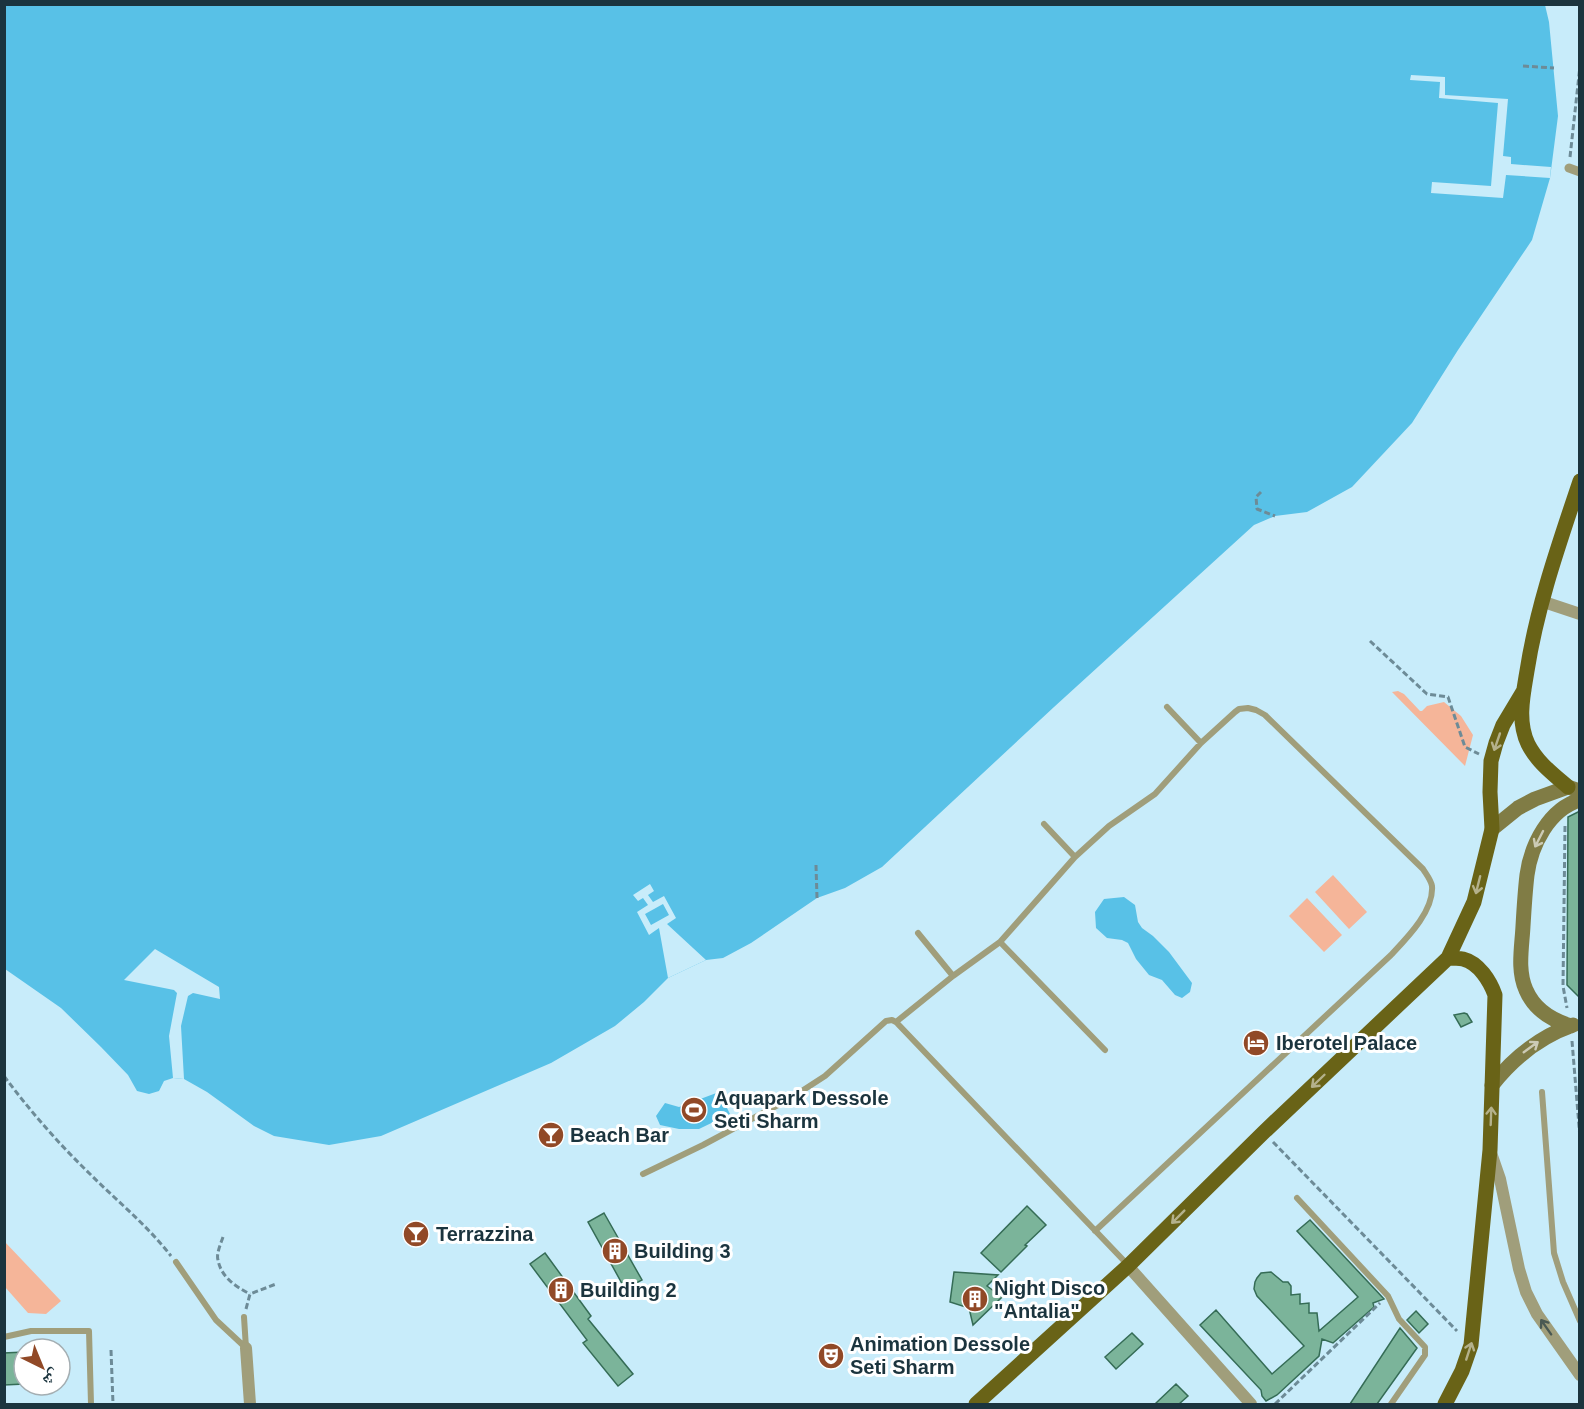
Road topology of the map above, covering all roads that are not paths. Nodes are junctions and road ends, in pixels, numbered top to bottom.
1 (1569, 168) road end
2 (1580, 172) edge
3 (1580, 481) edge
4 (1541, 601) junction
5 (1580, 614) edge
6 (1524, 690) junction
7 (1167, 707) dead end
8 (1201, 743) junction
9 (1574, 795) edge
10 (1044, 824) dead end
11 (1492, 829) junction
12 (1076, 857) junction
13 (918, 933) dead end
14 (1000, 942) junction
15 (1448, 958) junction
16 (953, 976) junction
17 (896, 1022) junction
18 (1575, 1024) edge
19 (1105, 1050) dead end
20 (1492, 1085) junction
21 (1542, 1092) dead end
22 (1490, 1150) junction
23 (643, 1174) dead end
24 (1297, 1198) dead end
25 (1095, 1231) junction
26 (176, 1262) road end
27 (1128, 1266) junction
28 (244, 1317) road end
29 (1580, 1321) edge
30 (4, 1337) edge
31 (246, 1348) junction
32 (1580, 1375) edge
33 (91, 1404) edge
34 (249, 1404) edge
35 (976, 1404) edge
36 (1251, 1404) edge
37 (1391, 1404) edge
38 (1445, 1404) edge

1 - 2 street
3 - 4 main road
4 - 5 street
4 - 6 main road
6 - 9 main road
6 -> 11 main road
7 - 8 lane
8 - 12 lane
8 - 25 lane
9 - 11 main road
9 -> 18 main road
10 - 12 lane
11 -> 15 main road
12 - 14 lane
13 - 16 lane
14 - 16 lane
14 - 19 lane
15 - 20 main road
15 -> 27 main road
16 - 17 lane
17 - 23 lane
17 - 25 lane
20 -> 18 main road
22 -> 20 main road
21 - 29 lane
32 -> 22 street
38 -> 22 main road
24 - 37 lane
25 - 27 lane
26 - 31 lane
27 - 35 main road
27 - 36 street
28 - 31 lane
30 - 33 lane
31 - 34 street

